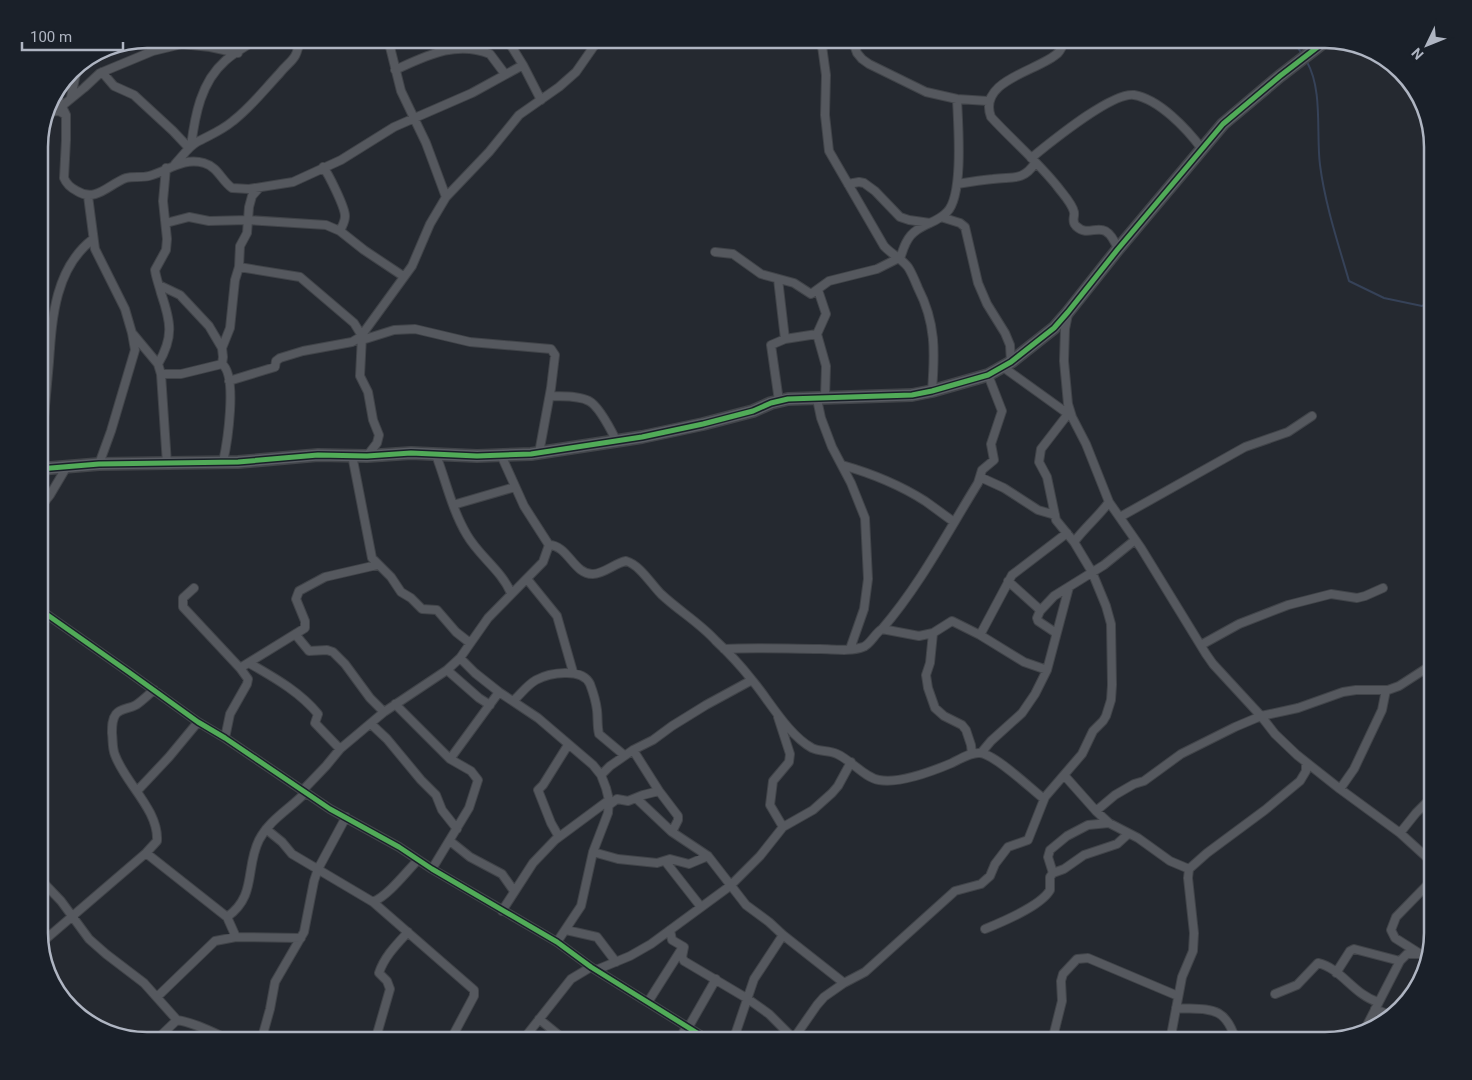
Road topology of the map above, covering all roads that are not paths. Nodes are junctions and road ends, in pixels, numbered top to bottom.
1 (164, 48) edge
2 (218, 48) edge
3 (245, 48) edge
4 (299, 48) edge
5 (390, 48) edge
6 (513, 48) edge
7 (593, 48) edge
8 (822, 48) edge
9 (855, 48) edge
10 (1062, 48) edge
11 (1316, 48) edge
12 (445, 50) joint
13 (238, 53) junction
14 (523, 65) junction
15 (395, 70) junction
16 (102, 72) junction
17 (505, 74) junction
18 (75, 77) edge
19 (71, 97) junction
20 (957, 98) junction
21 (59, 100) edge
22 (541, 100) junction
23 (988, 101) junction
24 (62, 106) junction
25 (54, 112) edge
26 (66, 115) junction
27 (414, 119) junction
28 (190, 147) junction
29 (1202, 149) junction
30 (1033, 160) junction
31 (175, 164) junction
32 (323, 167) junction
33 (166, 168) junction
34 (848, 184) junction
35 (957, 184) junction
36 (258, 188) junction
37 (88, 196) junction
38 (446, 196) junction
39 (941, 218) junction
40 (248, 220) junction
41 (166, 223) junction
42 (932, 223) junction
43 (340, 231) junction
44 (93, 239) junction
45 (1118, 249) junction
46 (715, 252) dead end
47 (900, 259) junction
48 (239, 267) junction
49 (403, 276) junction
50 (778, 279) junction
51 (159, 286) junction
52 (818, 290) junction
53 (1068, 312) junction
54 (132, 334) junction
55 (817, 334) junction
56 (362, 338) junction
57 (785, 339) junction
58 (222, 348) junction
59 (50, 349) joint
60 (158, 364) junction
61 (222, 364) junction
62 (1007, 364) junction
63 (48, 369) edge
64 (161, 374) junction
65 (988, 375) junction
66 (229, 380) junction
67 (932, 391) junction
68 (550, 396) junction
69 (821, 399) junction
70 (779, 401) junction
71 (1070, 416) junction
72 (1312, 416) dead end
73 (616, 440) junction
74 (539, 452) junction
75 (352, 455) junction
76 (436, 455) junction
77 (501, 455) junction
78 (367, 456) junction
79 (223, 462) junction
80 (99, 464) junction
81 (167, 464) junction
82 (842, 465) junction
83 (66, 468) junction
84 (48, 469) edge
85 (980, 478) junction
86 (515, 487) junction
87 (48, 498) edge
88 (1109, 502) junction
89 (453, 505) junction
90 (1054, 515) junction
91 (1120, 517) junction
92 (954, 522) junction
93 (1067, 533) junction
94 (1135, 540) junction
95 (1074, 542) junction
96 (549, 544) junction
97 (377, 565) junction
98 (1092, 572) junction
99 (527, 579) junction
100 (1008, 581) junction
101 (1069, 587) junction
102 (194, 588) dead end
103 (1383, 588) dead end
104 (511, 593) junction
105 (1040, 611) junction
106 (48, 615) edge
107 (882, 629) junction
108 (933, 632) junction
109 (1056, 633) junction
110 (295, 634) junction
111 (980, 635) junction
112 (470, 643) junction
113 (1201, 645) junction
114 (724, 649) junction
115 (850, 649) junction
116 (460, 658) junction
117 (249, 663) junction
118 (240, 668) junction
119 (447, 670) junction
120 (1047, 670) junction
121 (1424, 670) edge
122 (572, 672) junction
123 (752, 680) junction
124 (154, 690) junction
125 (1386, 690) junction
126 (499, 692) junction
127 (513, 702) junction
128 (395, 704) junction
129 (490, 705) junction
130 (776, 711) junction
131 (384, 712) junction
132 (1261, 716) junction
133 (198, 722) junction
134 (370, 724) junction
135 (226, 738) junction
136 (568, 745) junction
137 (340, 749) junction
138 (632, 750) junction
139 (981, 753) junction
140 (972, 754) junction
141 (624, 755) junction
142 (450, 759) junction
143 (851, 762) junction
144 (1306, 763) junction
145 (1064, 774) junction
146 (601, 775) junction
147 (1340, 789) junction
148 (137, 791) junction
149 (304, 791) junction
150 (658, 791) junction
151 (636, 798) junction
152 (1044, 800) junction
153 (609, 803) junction
154 (1424, 805) edge
155 (1097, 812) junction
156 (346, 817) junction
157 (1109, 823) junction
158 (1088, 825) junction
159 (783, 827) junction
160 (266, 829) junction
161 (458, 829) junction
162 (672, 832) junction
163 (1400, 833) junction
164 (1128, 834) junction
165 (560, 837) junction
166 (450, 841) junction
167 (593, 852) junction
168 (146, 853) junction
169 (1424, 855) edge
170 (708, 856) junction
171 (418, 860) junction
172 (666, 861) junction
173 (318, 869) junction
174 (432, 869) junction
175 (1189, 869) junction
176 (1053, 873) junction
177 (730, 886) junction
178 (48, 887) edge
179 (1424, 888) edge
180 (514, 891) junction
181 (373, 902) junction
182 (701, 907) junction
183 (502, 911) junction
184 (72, 917) junction
185 (227, 917) junction
186 (985, 929) dead end
187 (566, 930) junction
188 (670, 930) junction
189 (408, 932) junction
190 (783, 935) junction
191 (48, 937) edge
192 (236, 937) junction
193 (301, 938) junction
194 (557, 942) junction
195 (683, 946) junction
196 (1422, 955) edge
197 (1422, 956) edge
198 (1400, 961) junction
199 (616, 962) junction
200 (593, 969) junction
201 (1336, 973) junction
202 (716, 979) junction
203 (844, 984) junction
204 (1275, 994) dead end
205 (1178, 996) junction
206 (157, 997) junction
207 (748, 999) junction
208 (648, 1002) junction
209 (1376, 1005) junction
210 (1176, 1008) junction
211 (1385, 1013) edge
212 (539, 1019) junction
213 (177, 1020) junction
214 (1368, 1023) edge
215 (687, 1028) junction
216 (164, 1032) edge
217 (213, 1032) edge
218 (265, 1032) edge
219 (378, 1032) edge
220 (455, 1032) edge
221 (529, 1032) edge
222 (555, 1032) edge
223 (685, 1032) edge
224 (694, 1032) edge
225 (736, 1032) edge
226 (786, 1032) edge
227 (798, 1032) edge
228 (1054, 1032) edge
229 (1172, 1032) edge
230 (1232, 1032) edge

1 - 16 street
2 - 13 street
3 - 13 street
4 - 28 street
5 - 15 street
6 - 14 street
7 - 22 street
8 - 34 street
9 - 20 street
10 - 23 street
11 - 29 street
12 - 15 street
12 - 17 street
13 - 28 street
14 - 17 street
14 - 22 street
15 - 27 street
16 - 19 street
16 - 28 street
17 - 27 street
18 - 19 street
19 - 24 street
20 - 23 street
20 - 35 street
21 - 24 street
22 - 38 street
23 - 30 street
24 - 26 street
25 - 26 street
26 - 37 street
27 - 32 street
27 - 38 street
28 - 31 street
29 - 30 street
29 - 45 street
30 - 35 street
30 - 45 street
31 - 33 street
31 - 36 street
32 - 36 street
32 - 43 street
33 - 37 street
33 - 41 street
34 - 42 street
34 - 47 street
35 - 39 street
36 - 40 street
37 - 44 street
38 - 49 street
39 - 42 street
39 - 62 street
40 - 41 street
40 - 43 street
40 - 48 street
41 - 51 street
42 - 47 street
43 - 49 street
44 - 54 street
44 - 59 street
45 - 53 street
46 - 50 street
47 - 52 street
47 - 67 street
48 - 56 street
48 - 58 street
49 - 56 street
50 - 52 street
50 - 57 street
51 - 58 street
51 - 60 street
52 - 55 street
53 - 62 street
53 - 71 street
54 - 60 street
54 - 80 street
55 - 57 street
55 - 69 street
56 - 66 street
56 - 68 street
56 - 78 street
57 - 70 street
58 - 61 street
59 - 63 street
60 - 64 street
61 - 64 street
61 - 66 street
62 - 65 street
62 - 71 street
64 - 81 street
65 - 67 street
65 - 85 street
66 - 79 street
67 - 69 street
68 - 73 street
68 - 74 street
69 - 70 street
69 - 82 street
70 - 73 street
71 - 88 street
71 - 90 street
72 - 91 street
73 - 74 street
74 - 77 street
75 - 78 street
75 - 79 street
75 - 97 street
76 - 77 street
76 - 78 street
76 - 89 street
77 - 86 street
79 - 81 street
80 - 81 street
80 - 83 street
82 - 92 street
82 - 115 street
83 - 84 street
83 - 87 street
85 - 90 street
85 - 92 street
86 - 89 street
86 - 96 street
88 - 91 street
88 - 95 street
89 - 104 street
90 - 93 street
91 - 94 street
92 - 107 street
93 - 95 street
93 - 100 street
94 - 98 street
94 - 113 street
95 - 98 street
96 - 99 street
96 - 114 street
97 - 110 street
97 - 112 street
98 - 101 street
98 - 145 street
99 - 104 street
99 - 122 street
100 - 105 street
100 - 111 street
101 - 105 street
101 - 109 street
102 - 118 street
103 - 113 street
104 - 112 street
105 - 109 street
106 - 124 street
107 - 108 street
107 - 115 street
108 - 111 street
108 - 140 street
109 - 120 street
110 - 117 street
110 - 131 street
111 - 120 street
112 - 116 street
113 - 132 street
114 - 115 street
114 - 123 street
116 - 119 street
116 - 126 street
117 - 118 street
117 - 137 street
118 - 135 street
119 - 128 street
119 - 129 street
120 - 139 street
121 - 125 street
122 - 127 street
122 - 141 street
123 - 130 street
123 - 138 street
124 - 133 street
124 - 148 street
125 - 132 street
125 - 147 street
126 - 127 street
126 - 129 street
127 - 136 street
128 - 131 street
128 - 142 street
129 - 142 street
130 - 143 street
130 - 159 street
131 - 134 street
132 - 144 street
132 - 155 street
133 - 135 street
133 - 148 street
134 - 137 street
134 - 161 street
135 - 149 street
136 - 146 street
136 - 165 street
137 - 149 street
138 - 141 street
138 - 150 street
139 - 140 street
139 - 152 street
140 - 143 street
141 - 146 street
142 - 161 street
143 - 159 street
144 - 147 street
144 - 175 street
145 - 152 street
145 - 155 street
146 - 153 street
147 - 163 street
148 - 168 street
149 - 156 street
149 - 160 street
150 - 151 street
150 - 162 street
151 - 153 street
151 - 162 street
152 - 203 street
153 - 165 street
153 - 167 street
154 - 163 street
155 - 157 street
155 - 158 street
156 - 171 street
156 - 173 street
157 - 158 street
157 - 164 street
158 - 176 street
159 - 177 street
160 - 173 street
160 - 185 street
161 - 166 street
162 - 170 street
163 - 169 street
164 - 175 street
164 - 176 street
165 - 180 street
166 - 174 street
166 - 180 street
167 - 172 street
167 - 187 street
168 - 184 street
168 - 185 street
170 - 172 street
170 - 177 street
171 - 174 street
171 - 181 street
172 - 182 street
173 - 181 street
173 - 193 street
174 - 183 street
175 - 205 street
176 - 186 street
177 - 182 street
177 - 190 street
178 - 184 street
179 - 196 street
180 - 183 street
181 - 189 street
182 - 188 street
183 - 194 street
184 - 191 street
184 - 206 street
185 - 192 street
187 - 194 street
187 - 199 street
188 - 195 street
188 - 199 street
189 - 219 street
189 - 220 street
190 - 203 street
190 - 207 street
192 - 193 street
192 - 206 street
193 - 218 street
194 - 200 street
195 - 202 street
195 - 208 street
197 - 198 street
198 - 201 street
198 - 209 street
199 - 200 street
200 - 208 street
200 - 212 street
201 - 204 street
201 - 209 street
202 - 207 street
202 - 215 street
203 - 227 street
205 - 210 street
205 - 228 street
206 - 213 street
207 - 225 street
207 - 226 street
208 - 215 street
209 - 211 street
209 - 214 street
210 - 229 street
210 - 230 street
212 - 221 street
212 - 222 street
213 - 216 street
213 - 217 street
215 - 223 street
215 - 224 street

